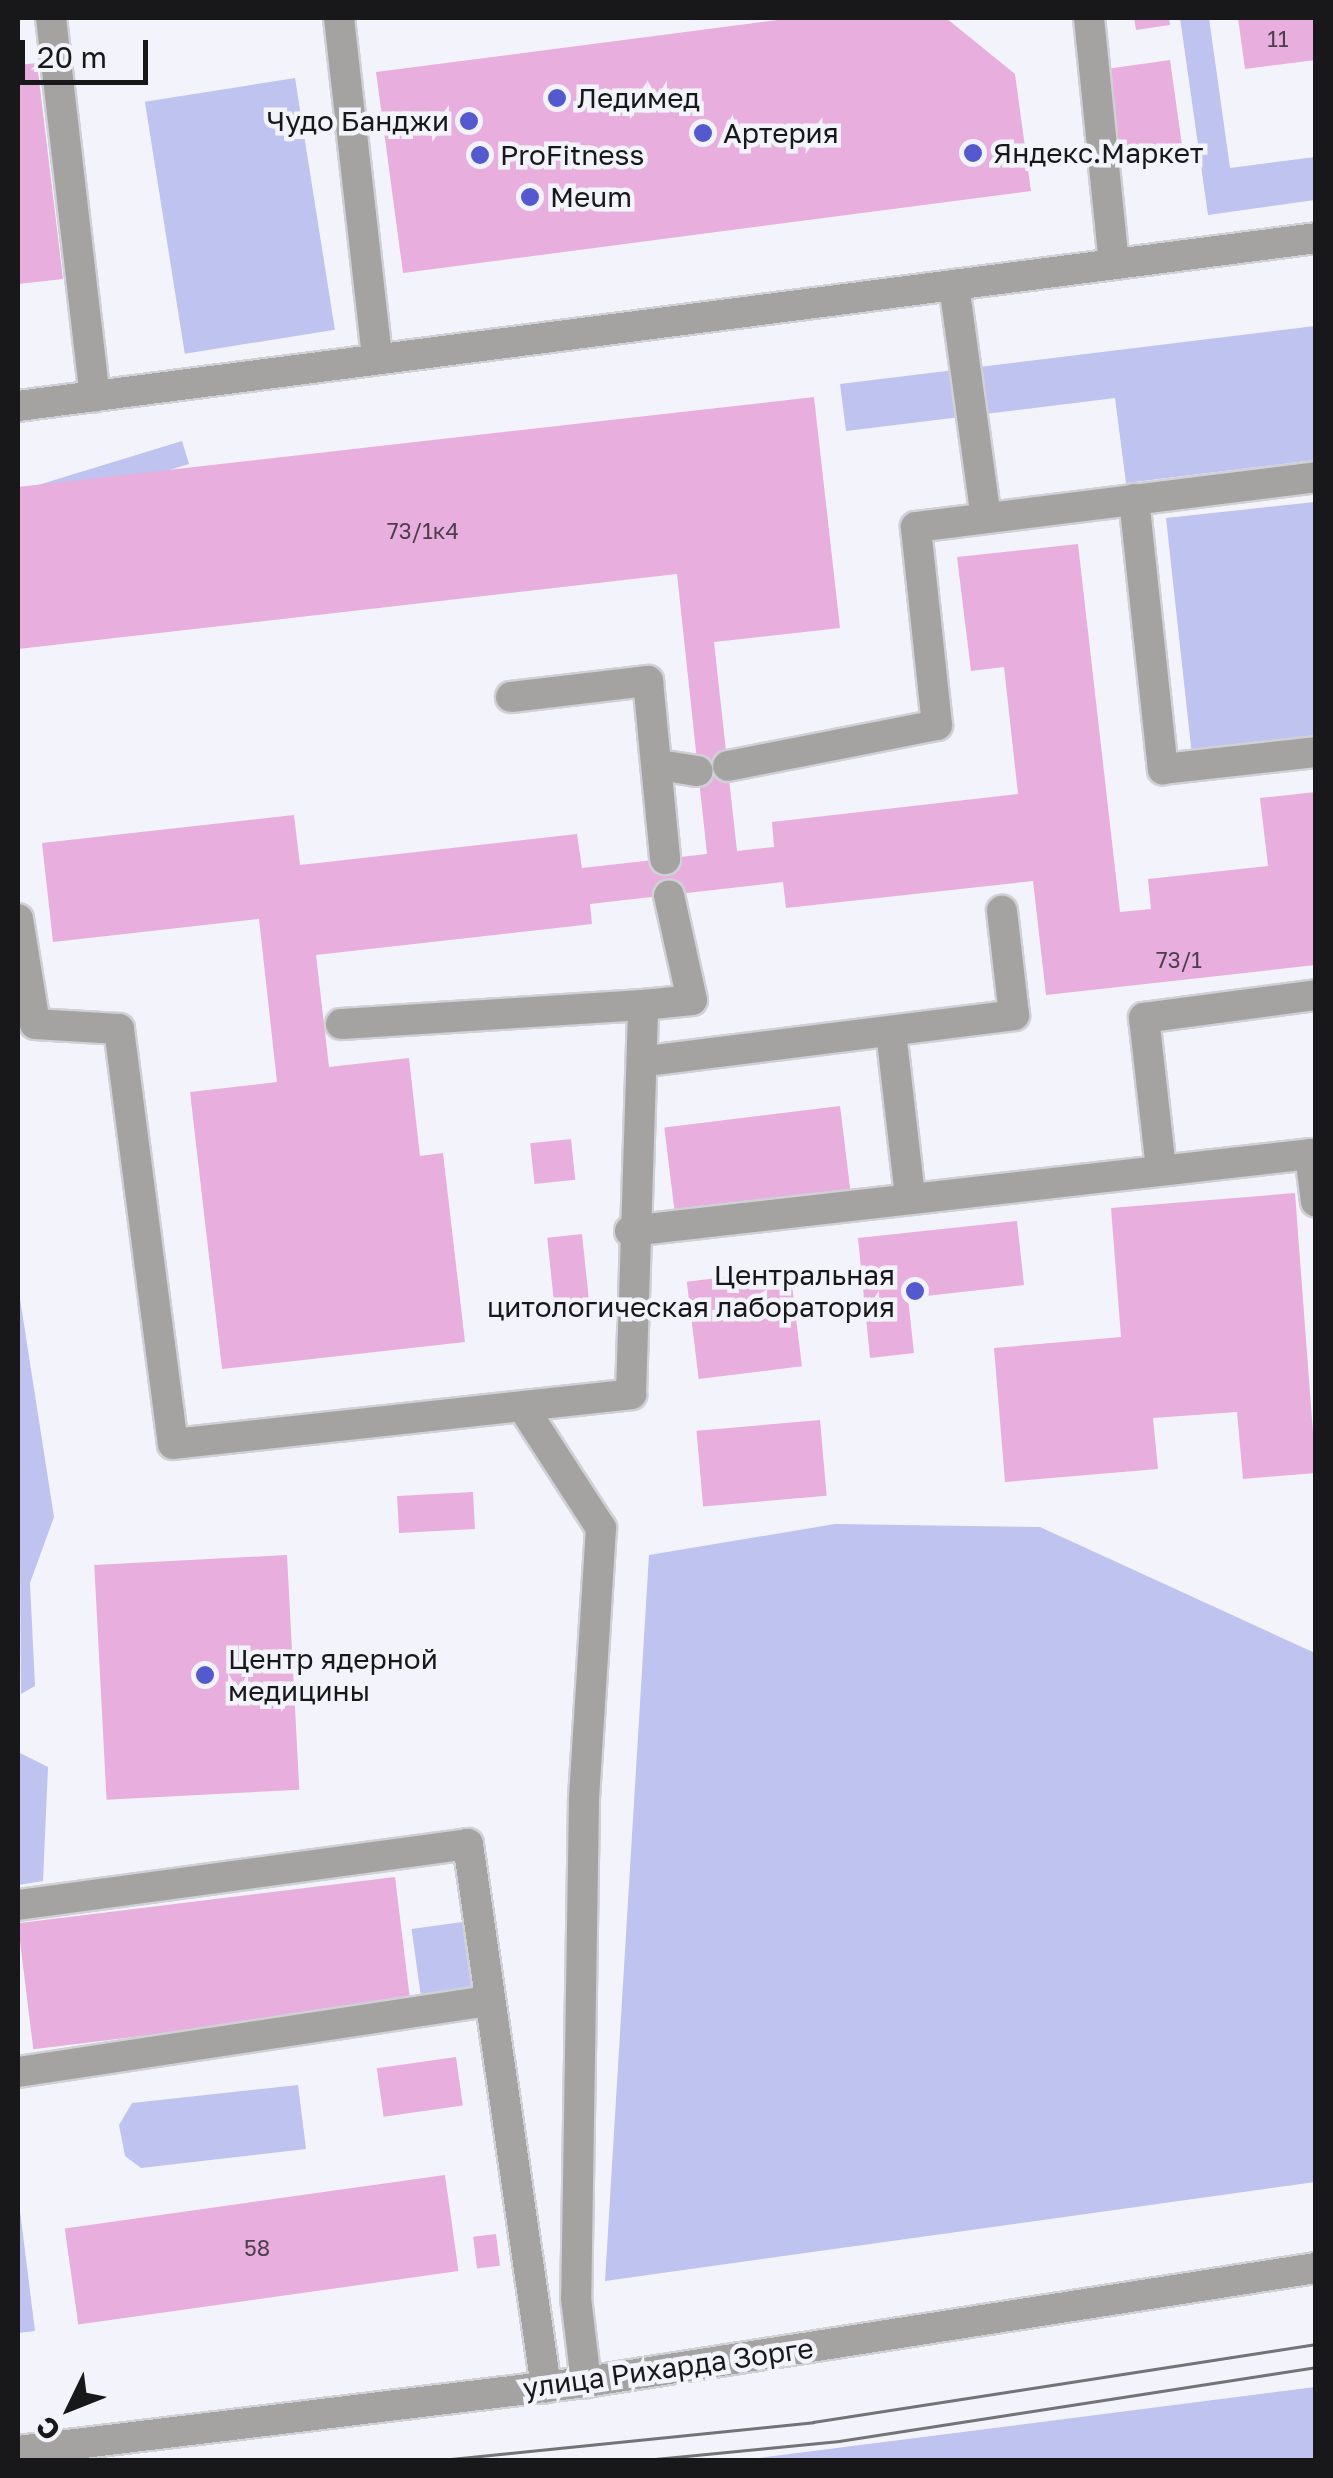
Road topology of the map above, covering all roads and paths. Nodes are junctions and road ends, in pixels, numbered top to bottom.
1 (51, 18) edge
2 (339, 18) edge
3 (1089, 18) edge
4 (1316, 238) edge
5 (1114, 264) junction
6 (954, 285) junction
7 (378, 359) junction
8 (94, 396) junction
9 (18, 406) edge
10 (1316, 476) edge
11 (1134, 500) junction
12 (986, 518) junction
13 (511, 697) dead end
14 (1316, 752) edge
15 (659, 765) junction
16 (728, 766) dead end
17 (698, 770) dead end
18 (665, 859) dead end
19 (669, 895) dead end
20 (1002, 911) dead end
21 (18, 919) edge
22 (1316, 995) edge
23 (643, 1005) junction
24 (341, 1024) dead end
25 (892, 1032) junction
26 (646, 1062) junction
27 (1161, 1169) junction
28 (910, 1196) junction
29 (1316, 1202) edge
30 (630, 1232) junction
31 (524, 1409) junction
32 (18, 1905) edge
33 (490, 2001) junction
34 (18, 2072) edge
35 (1316, 2268) edge
36 (586, 2382) junction
37 (546, 2387) junction
38 (18, 2451) edge

1 - 8 street
2 - 7 street
3 - 5 street
4 - 5 street
5 - 6 street
6 - 7 street
6 - 12 street
7 - 8 street
8 - 9 street
10 - 11 street
11 - 12 street
11 - 14 street
12 - 16 street
13 - 15 street
15 - 17 street
15 - 18 street
19 - 23 street
20 - 25 street
21 - 31 street
22 - 27 street
23 - 24 street
23 - 26 street
25 - 26 street
25 - 28 street
26 - 30 street
27 - 28 street
27 - 29 street
28 - 30 street
30 - 31 street
31 - 36 street
32 - 33 street
33 - 34 street
33 - 37 street
35 - 36 street, улица Рихарда Зорге
36 - 37 street, улица Рихарда Зорге
37 - 38 street, улица Рихарда Зорге

